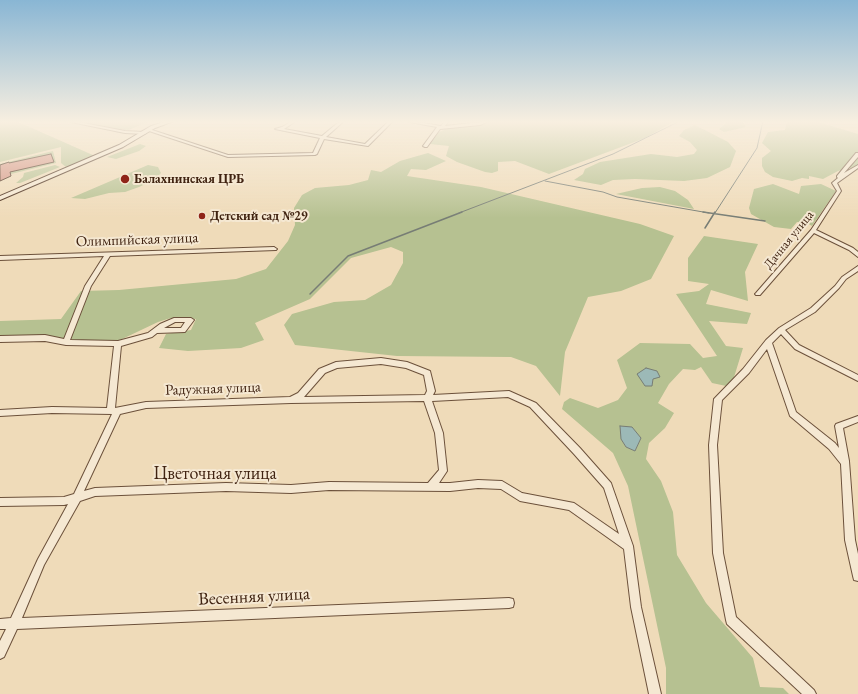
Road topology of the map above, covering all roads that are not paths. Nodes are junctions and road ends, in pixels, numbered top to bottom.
1 (104, 153) edge
2 (219, 153) edge
3 (315, 153) edge
4 (858, 154) edge
5 (858, 166) edge
6 (834, 183) junction
7 (0, 198) edge
8 (813, 231) junction
9 (274, 250) dead end
10 (108, 254) junction
11 (858, 255) edge
12 (0, 258) edge
13 (858, 268) edge
14 (758, 294) dead end
15 (781, 330) junction
16 (155, 331) dead end
17 (0, 339) edge
18 (66, 342) junction
19 (768, 342) junction
20 (118, 344) junction
21 (858, 378) edge
22 (427, 398) junction
23 (291, 400) junction
24 (114, 411) junction
25 (0, 412) edge
26 (858, 419) edge
27 (845, 463) junction
28 (431, 486) junction
29 (77, 497) junction
30 (0, 502) edge
31 (628, 546) junction
32 (858, 576) edge
33 (509, 603) dead end
34 (0, 624) edge
35 (14, 624) junction
36 (0, 652) edge
37 (655, 694) edge
38 (810, 694) edge

1 - 7 street
2 - 3 street
4 - 6 street
5 - 6 street
6 - 8 street, Дачная улица
8 - 11 street
8 - 14 street, Дачная улица
9 - 10 street, Олимпийская улица
10 - 12 street, Олимпийская улица
10 - 18 street
13 - 15 street
15 - 19 street
15 - 21 street
16 - 20 street
17 - 18 street
18 - 20 street
19 - 27 street
19 - 38 street
20 - 24 street
22 - 23 street, Радужная улица
22 - 23 street
22 - 28 street
22 - 31 street, Радужная улица
23 - 24 street, Радужная улица
24 - 25 street, Радужная улица
24 - 29 street
26 - 27 street
27 - 32 street
28 - 29 street, Цветочная улица
28 - 31 street, Цветочная улица
29 - 30 street, Цветочная улица
29 - 35 street
31 - 37 street, Радужная улица
33 - 35 street, Весенняя улица
34 - 35 street, Весенняя улица
35 - 36 street

